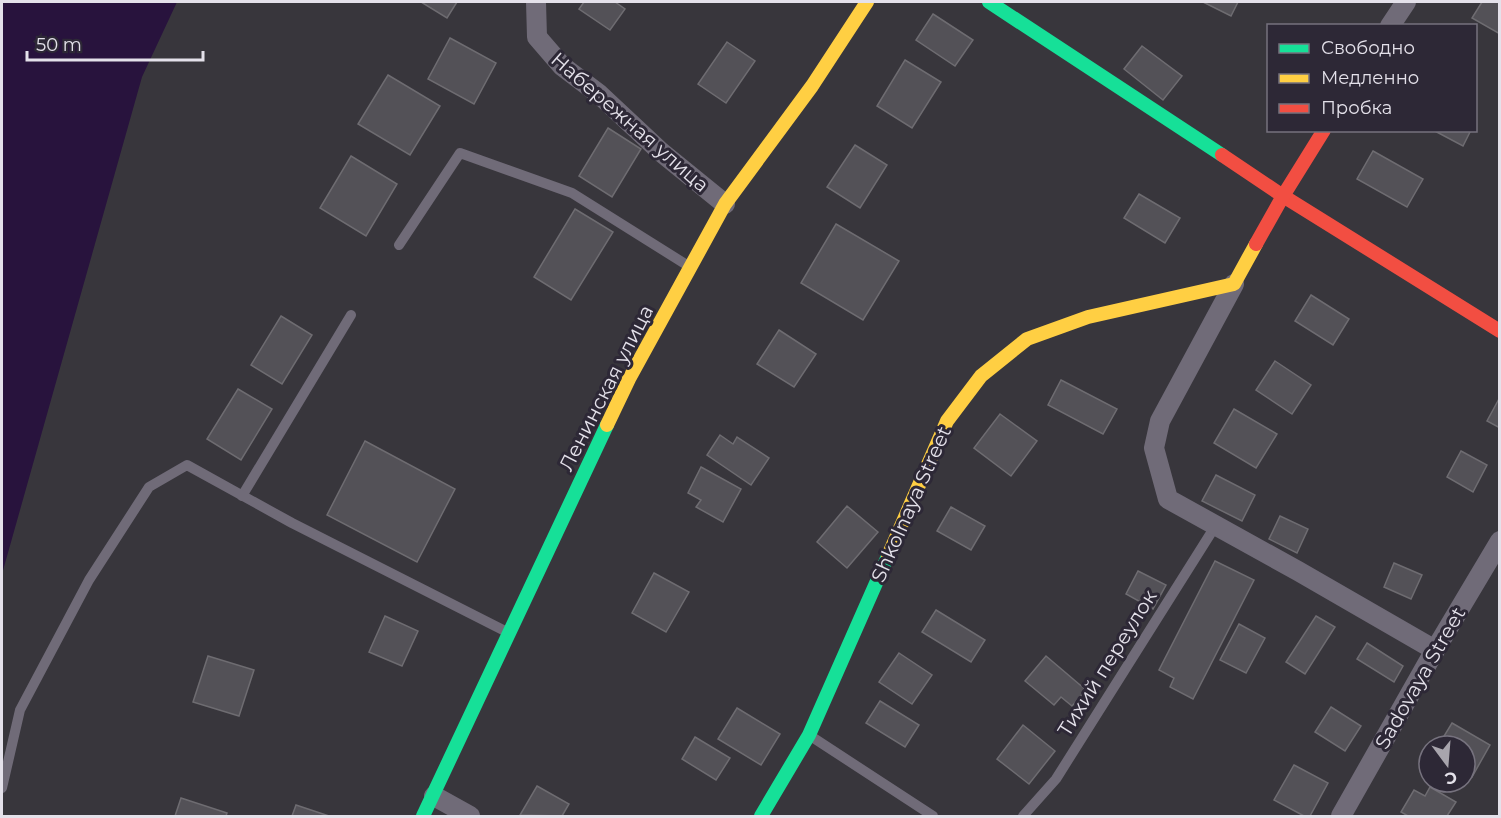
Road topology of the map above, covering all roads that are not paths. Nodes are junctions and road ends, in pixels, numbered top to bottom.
1 (536, 2) edge
2 (867, 2) edge
3 (989, 2) edge
4 (1406, 2) edge
5 (1391, 24) edge
6 (1323, 132) edge
7 (1283, 196) junction
8 (725, 204) junction
9 (399, 246) dead end
10 (690, 267) junction
11 (1234, 284) junction
12 (351, 315) dead end
13 (1500, 331) edge
14 (242, 496) junction
15 (1216, 525) junction
16 (1500, 541) edge
17 (510, 634) junction
18 (1435, 650) junction
19 (809, 735) junction
20 (2, 788) edge
21 (434, 796) junction
22 (423, 816) edge
23 (470, 816) edge
24 (761, 816) edge
25 (933, 816) edge
26 (1023, 816) edge
27 (1341, 816) edge

1 - 8 street, Набережная улица
2 - 8 street, Ленинская улица
3 - 7 street
4 - 5 street
6 - 7 street
7 - 11 street
7 - 13 street
8 - 10 street, Ленинская улица
9 - 10 lane
10 - 17 street, Ленинская улица
11 - 15 street
11 - 19 street, Shkolnaya Street
12 - 14 lane
14 - 17 lane
14 - 20 lane
15 - 18 street
15 - 26 lane, Тихий переулок
16 - 18 street, Sadovaya Street
17 - 21 street, Ленинская улица
18 - 27 street, Sadovaya Street
19 - 24 street, Shkolnaya Street
19 - 25 lane
21 - 22 street, Ленинская улица
21 - 23 street

